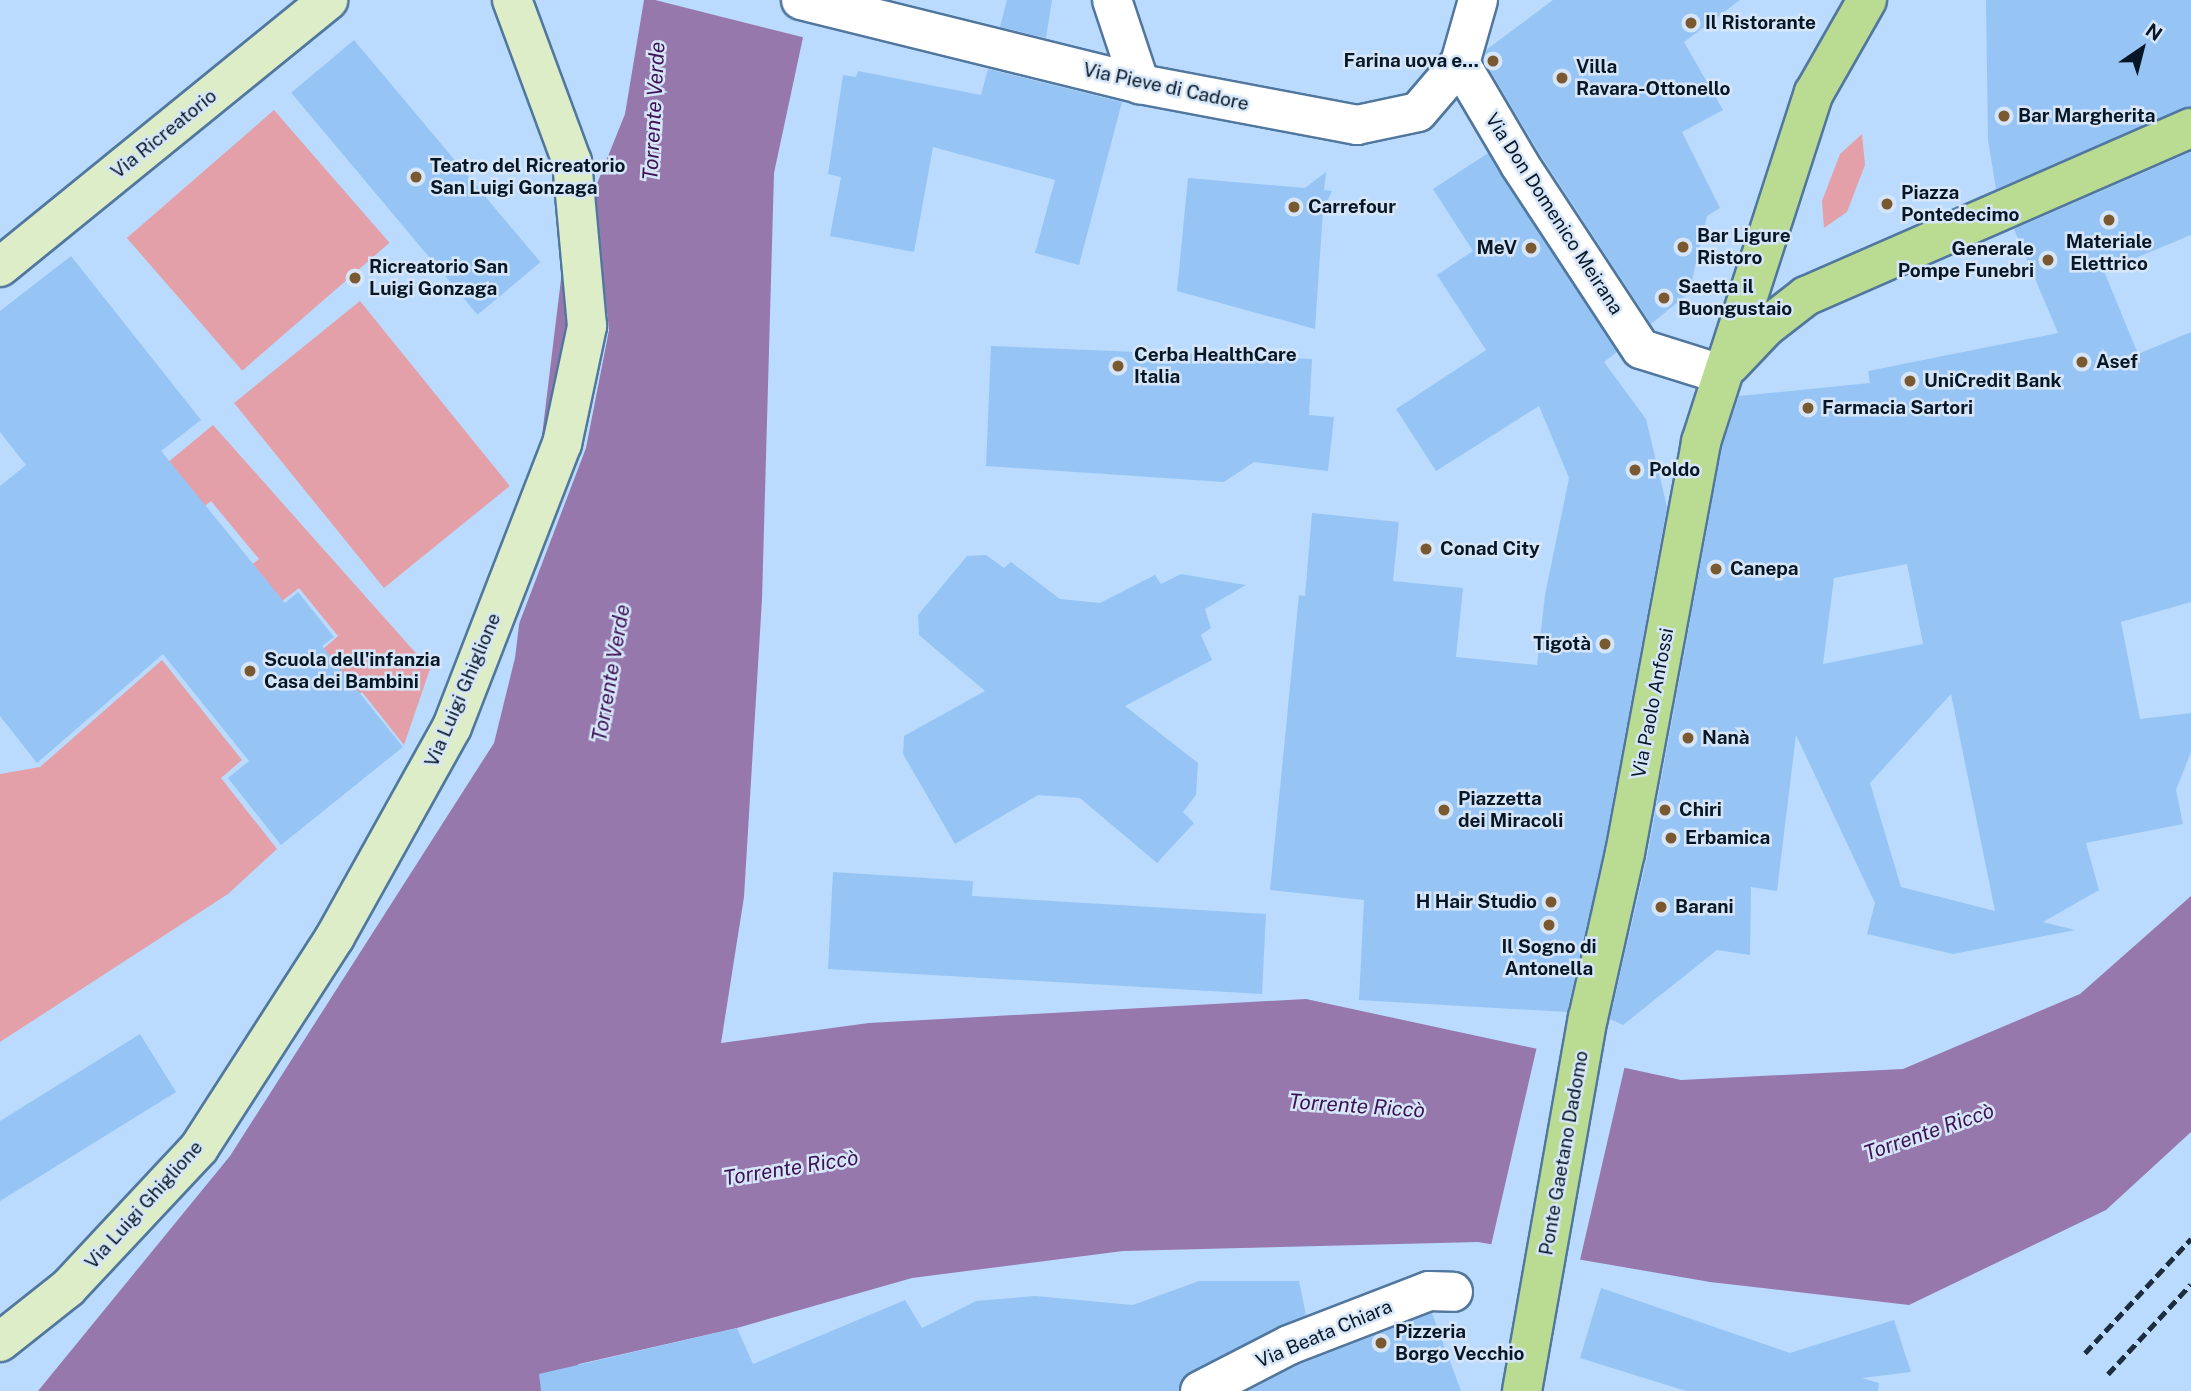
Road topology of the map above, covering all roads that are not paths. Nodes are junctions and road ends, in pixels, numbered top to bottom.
1 (328, 0) edge
2 (512, 0) edge
3 (801, 0) edge
4 (1112, 0) edge
5 (1478, 0) edge
6 (1865, 3) edge
7 (1460, 63) junction
8 (1140, 84) junction
9 (2191, 128) edge
10 (0, 267) edge
11 (1721, 374) junction
12 (1586, 1031) joint
13 (1452, 1293) dead end
14 (0, 1342) edge
15 (1200, 1391) edge
16 (1522, 1391) edge

1 - 10 street, Via Ricreatorio
2 - 14 street, Via Luigi Ghiglione
3 - 8 street, Via Pieve di Cadore
4 - 8 street
5 - 7 street
6 - 11 main road
7 - 8 street, Via Pieve di Cadore
7 - 11 street, Via Don Domenico Meirana
9 - 11 main road
11 - 12 main road, Via Paolo Anfossi
12 - 16 main road, Ponte Gaetano Dadomo
13 - 15 street, Via Beata Chiara

